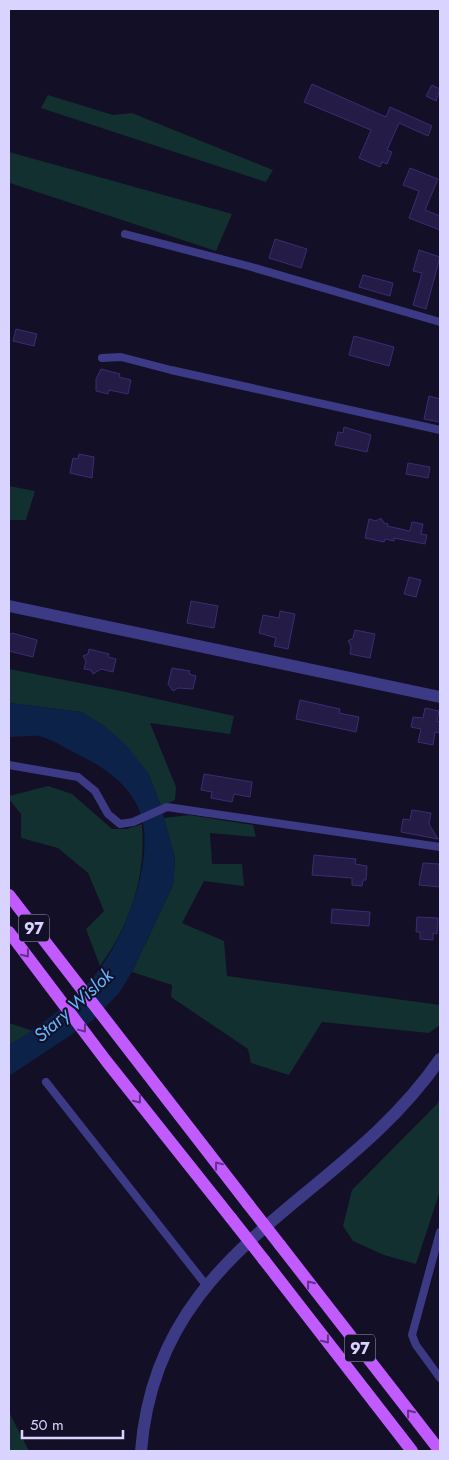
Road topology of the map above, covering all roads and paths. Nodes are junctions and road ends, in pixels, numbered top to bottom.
1 (125, 234) dead end
2 (440, 322) edge
3 (102, 358) dead end
4 (440, 430) edge
5 (9, 606) edge
6 (440, 697) edge
7 (9, 765) edge
8 (440, 847) edge
9 (9, 895) edge
10 (9, 932) edge
11 (440, 1058) edge
12 (46, 1082) dead end
13 (440, 1232) edge
14 (206, 1286) junction
15 (440, 1378) edge
16 (141, 1451) edge
17 (412, 1451) edge
18 (440, 1451) edge

1 - 2 lane
3 - 4 lane
5 - 6 street
7 - 8 lane
18 -> 9 main road, 97, bridge
10 -> 17 main road, 97, bridge
11 - 14 street
12 - 14 lane
13 - 15 lane
14 - 16 street

